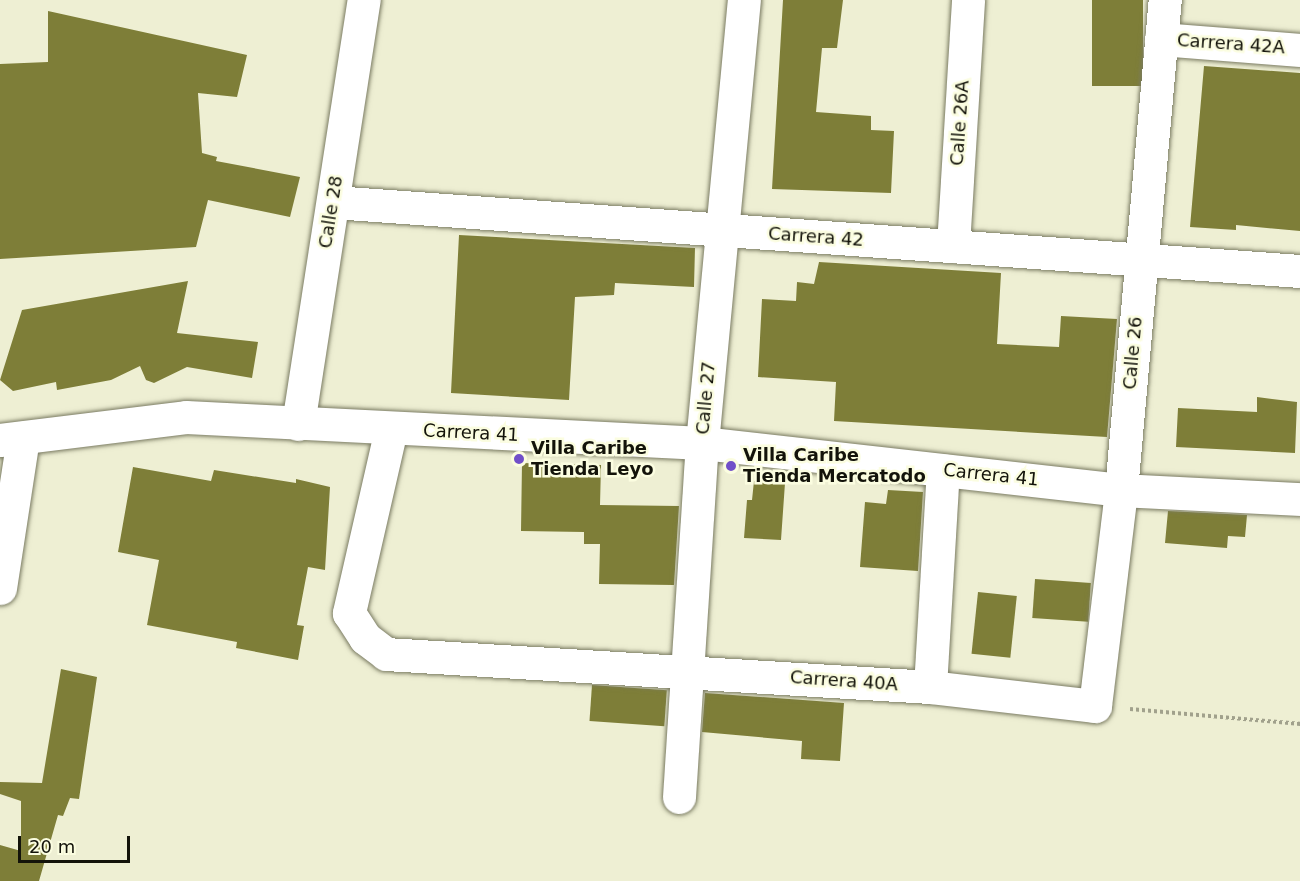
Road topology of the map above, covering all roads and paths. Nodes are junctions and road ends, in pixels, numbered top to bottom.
1 (364, 0) edge
2 (744, 0) edge
3 (968, 0) edge
4 (1165, 0) edge
5 (1161, 39) junction
6 (1300, 50) edge
7 (333, 202) junction
8 (721, 230) junction
9 (952, 246) junction
10 (1141, 260) junction
11 (1300, 271) edge
12 (298, 424) junction
13 (391, 429) junction
14 (11, 439) edge
15 (702, 443) junction
16 (943, 470) junction
17 (1121, 490) junction
18 (1300, 499) edge
19 (0, 588) edge
20 (687, 671) junction
21 (930, 687) junction
22 (1095, 706) junction
23 (1300, 724) edge
24 (679, 798) dead end

1 - 7 street, Calle 28
2 - 8 street, Calle 27
3 - 9 street, Calle 26A
4 - 5 street, Calle 26
5 - 6 street, Carrera 42A
5 - 10 street, Calle 26
7 - 8 street, Carrera 42
7 - 12 street, Calle 28
8 - 9 street, Carrera 42
8 - 15 street, Calle 27
9 - 10 street, Carrera 42
10 - 11 street, Carrera 42
10 - 17 street, Calle 26
12 - 13 street, Carrera 41
12 - 14 street, Carrera 41
13 - 15 street, Carrera 41
13 - 20 street, Carrera 40A
14 - 19 street
15 - 16 street, Carrera 41
15 - 20 street, Calle 27
16 - 17 street, Carrera 41
16 - 21 street
17 - 18 street, Carrera 41
17 - 22 street, Calle 26
20 - 21 street, Carrera 40A
20 - 24 street, Calle 27
21 - 22 street, Carrera 40A
22 - 23 path

